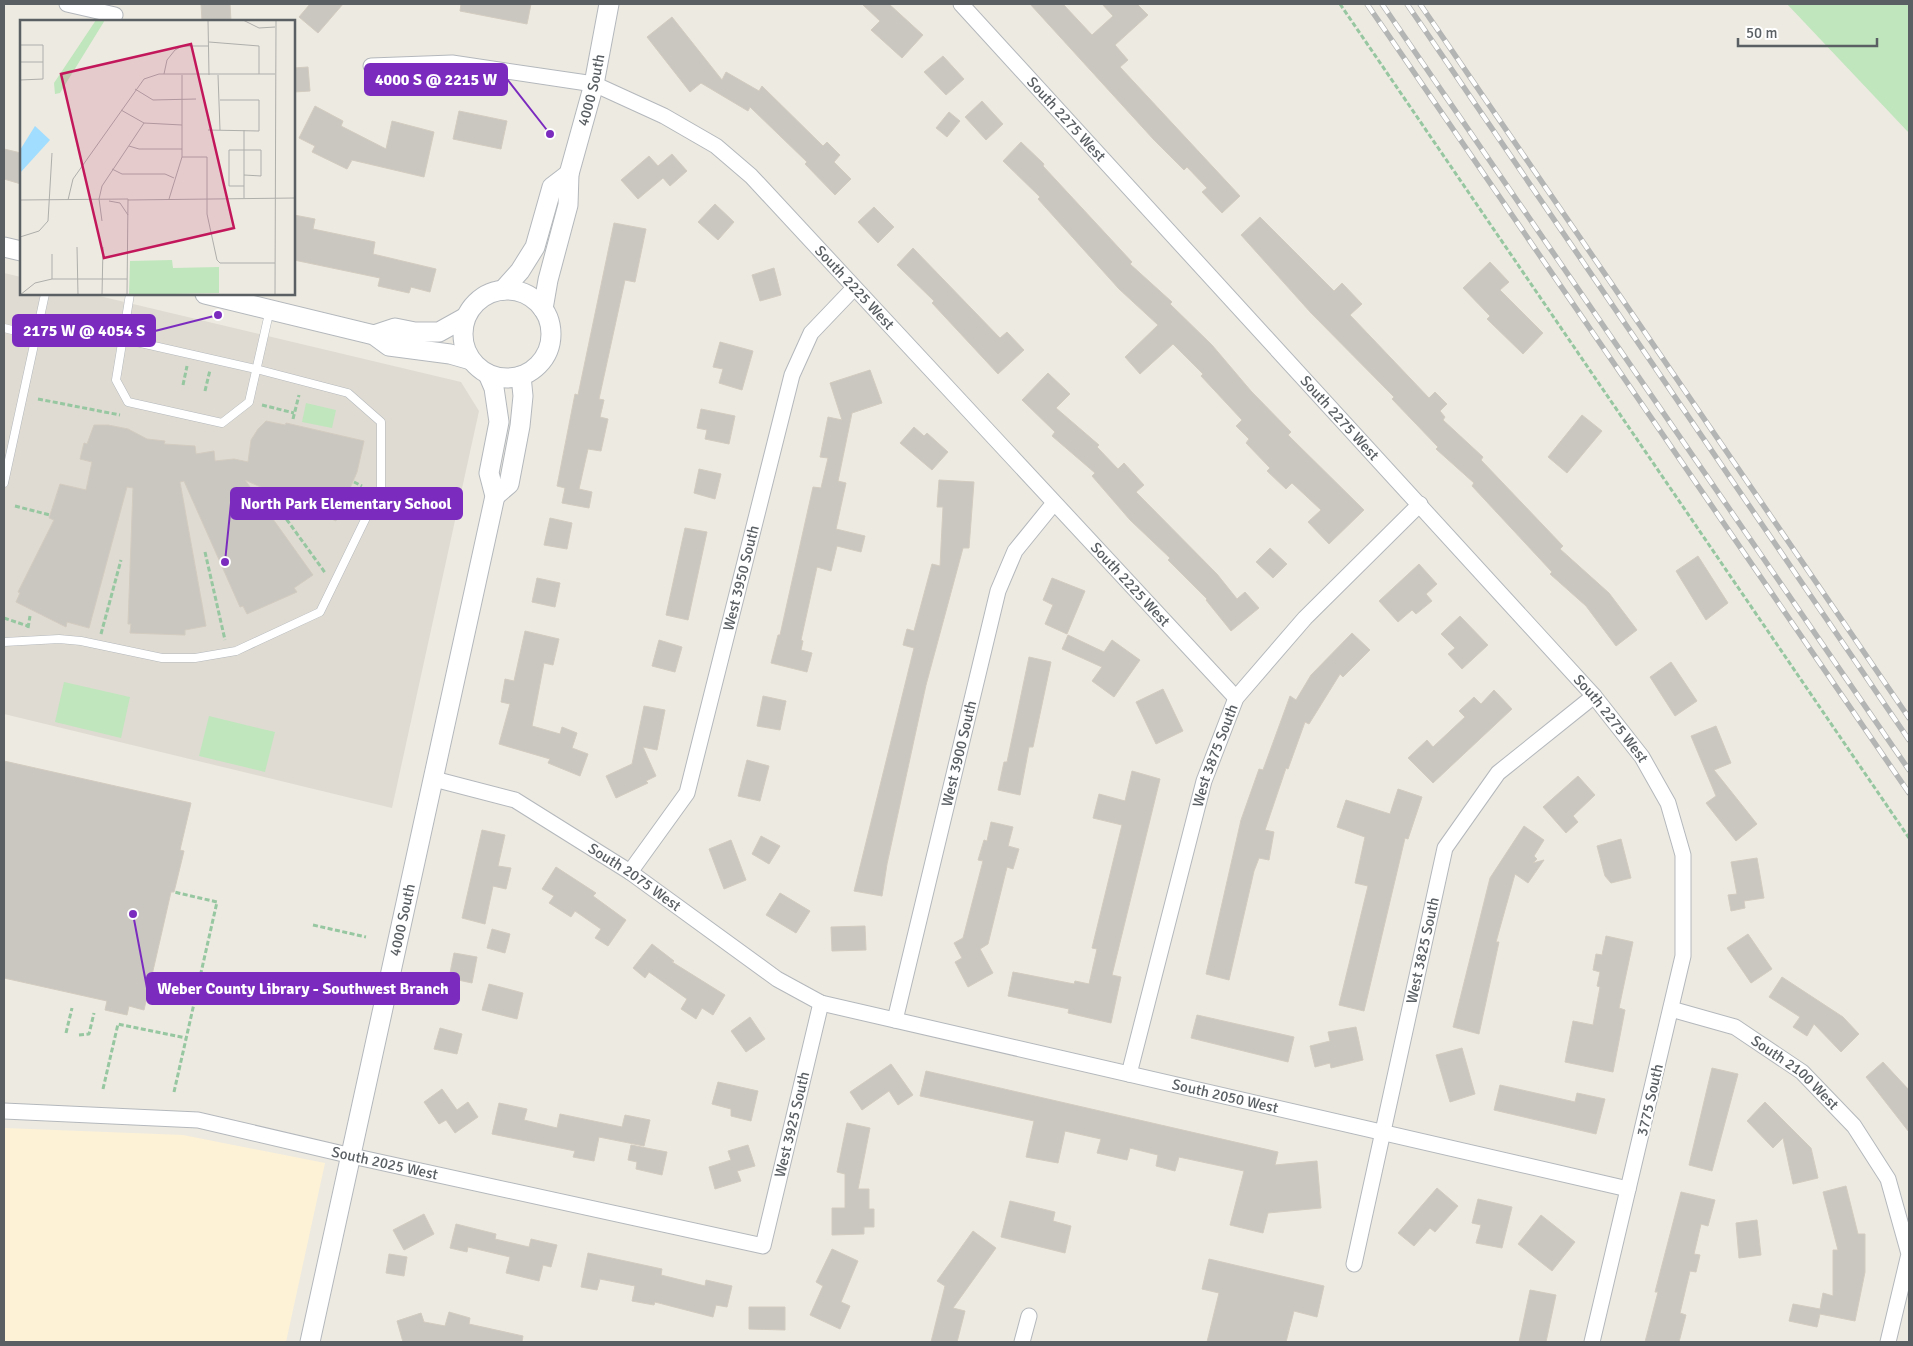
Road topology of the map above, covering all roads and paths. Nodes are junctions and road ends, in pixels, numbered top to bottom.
1 (67, 4) edge
2 (609, 4) edge
3 (961, 4) edge
4 (1340, 4) edge
5 (115, 15) dead end
6 (371, 66) dead end
7 (594, 84) junction
8 (568, 174) junction
9 (4, 247) edge
10 (20, 251) edge
11 (854, 288) junction
12 (503, 290) junction
13 (45, 295) edge
14 (130, 295) edge
15 (209, 295) edge
16 (270, 309) junction
17 (543, 309) junction
18 (466, 317) junction
19 (4, 328) edge
20 (374, 335) junction
21 (36, 336) junction
22 (123, 339) junction
23 (190, 354) junction
24 (212, 359) junction
25 (471, 360) junction
26 (256, 369) junction
27 (488, 374) junction
28 (521, 376) junction
29 (183, 385) dead end
30 (205, 391) dead end
31 (299, 395) dead end
32 (38, 399) dead end
33 (262, 405) dead end
34 (294, 414) junction
35 (120, 416) dead end
36 (293, 419) dead end
37 (354, 482) dead end
38 (4, 483) edge
39 (362, 486) dead end
40 (269, 495) dead end
41 (495, 496) junction
42 (1054, 503) junction
43 (1420, 504) junction
44 (15, 506) dead end
45 (50, 515) dead end
46 (205, 552) dead end
47 (121, 560) dead end
48 (327, 576) dead end
49 (30, 616) dead end
50 (4, 618) edge
51 (28, 626) junction
52 (27, 632) dead end
53 (100, 639) dead end
54 (224, 640) dead end
55 (4, 642) edge
56 (1594, 696) junction
57 (1236, 698) junction
58 (434, 779) junction
59 (1909, 838) edge
60 (1683, 855) joint
61 (630, 872) junction
62 (174, 892) dead end
63 (313, 925) dead end
64 (366, 937) dead end
65 (821, 1003) junction
66 (72, 1008) dead end
67 (1671, 1009) junction
68 (94, 1013) dead end
69 (895, 1020) junction
70 (66, 1033) dead end
71 (79, 1035) dead end
72 (186, 1038) junction
73 (1129, 1074) junction
74 (103, 1089) dead end
75 (174, 1092) dead end
76 (4, 1111) edge
77 (1382, 1133) junction
78 (352, 1156) junction
79 (1628, 1189) junction
80 (763, 1246) joint
81 (1354, 1264) dead end
82 (1029, 1316) dead end
83 (310, 1342) edge
84 (1022, 1342) edge
85 (1592, 1342) edge
86 (1888, 1342) edge

1 - 5 street
2 - 7 street, 4000 South
3 - 43 street, South 2275 West
4 - 59 path
6 - 7 street, South 2225 West
7 - 8 street, 4000 South
7 - 11 street, South 2225 West
8 - 12 street, 4000 South
8 - 17 street, 4000 South
9 - 10 street
11 - 42 street, South 2225 West
11 - 61 street, West 3950 South
12 - 17 street
12 - 18 street
13 - 21 lane
14 - 22 lane
15 - 16 street
16 - 20 street
16 - 26 lane
17 - 28 street
18 - 20 street
18 - 25 street
19 - 21 lane
20 - 25 street
21 - 38 lane
22 - 23 lane
22 - 26 lane
23 - 24 lane
23 - 29 path
24 - 26 lane
24 - 30 path
25 - 27 street
26 - 55 lane
27 - 28 street
27 - 41 street, 4000 South
28 - 41 street, 4000 South
31 - 34 path
32 - 35 path
33 - 34 path
34 - 36 path
37 - 39 path
40 - 48 path
41 - 58 street, 4000 South
42 - 57 street, South 2225 West
42 - 69 street, West 3900 South
43 - 56 street, South 2275 West
43 - 57 street, West 3875 South
44 - 45 path
46 - 54 path
47 - 53 path
49 - 51 path
50 - 51 path
51 - 52 path
56 - 60 street, South 2275 West
56 - 77 street, West 3825 South
57 - 73 street, West 3875 South
58 - 61 street, South 2075 West
58 - 78 street, 4000 South
60 - 67 street, 3775 South
61 - 65 street, South 2075 West
62 - 72 path
63 - 64 path
65 - 69 street, South 2050 West
65 - 80 street, West 3925 South
66 - 70 path
67 - 79 street, 3775 South
67 - 86 street, South 2100 West
68 - 71 path
69 - 73 street, South 2050 West
72 - 74 path
72 - 75 path
73 - 77 street, South 2050 West
76 - 78 street, South 2025 West
77 - 79 street, South 2050 West
77 - 81 street, West 3825 South
78 - 80 street, South 2025 West
78 - 83 street, 4000 South
79 - 85 street, 3775 South
82 - 84 street

